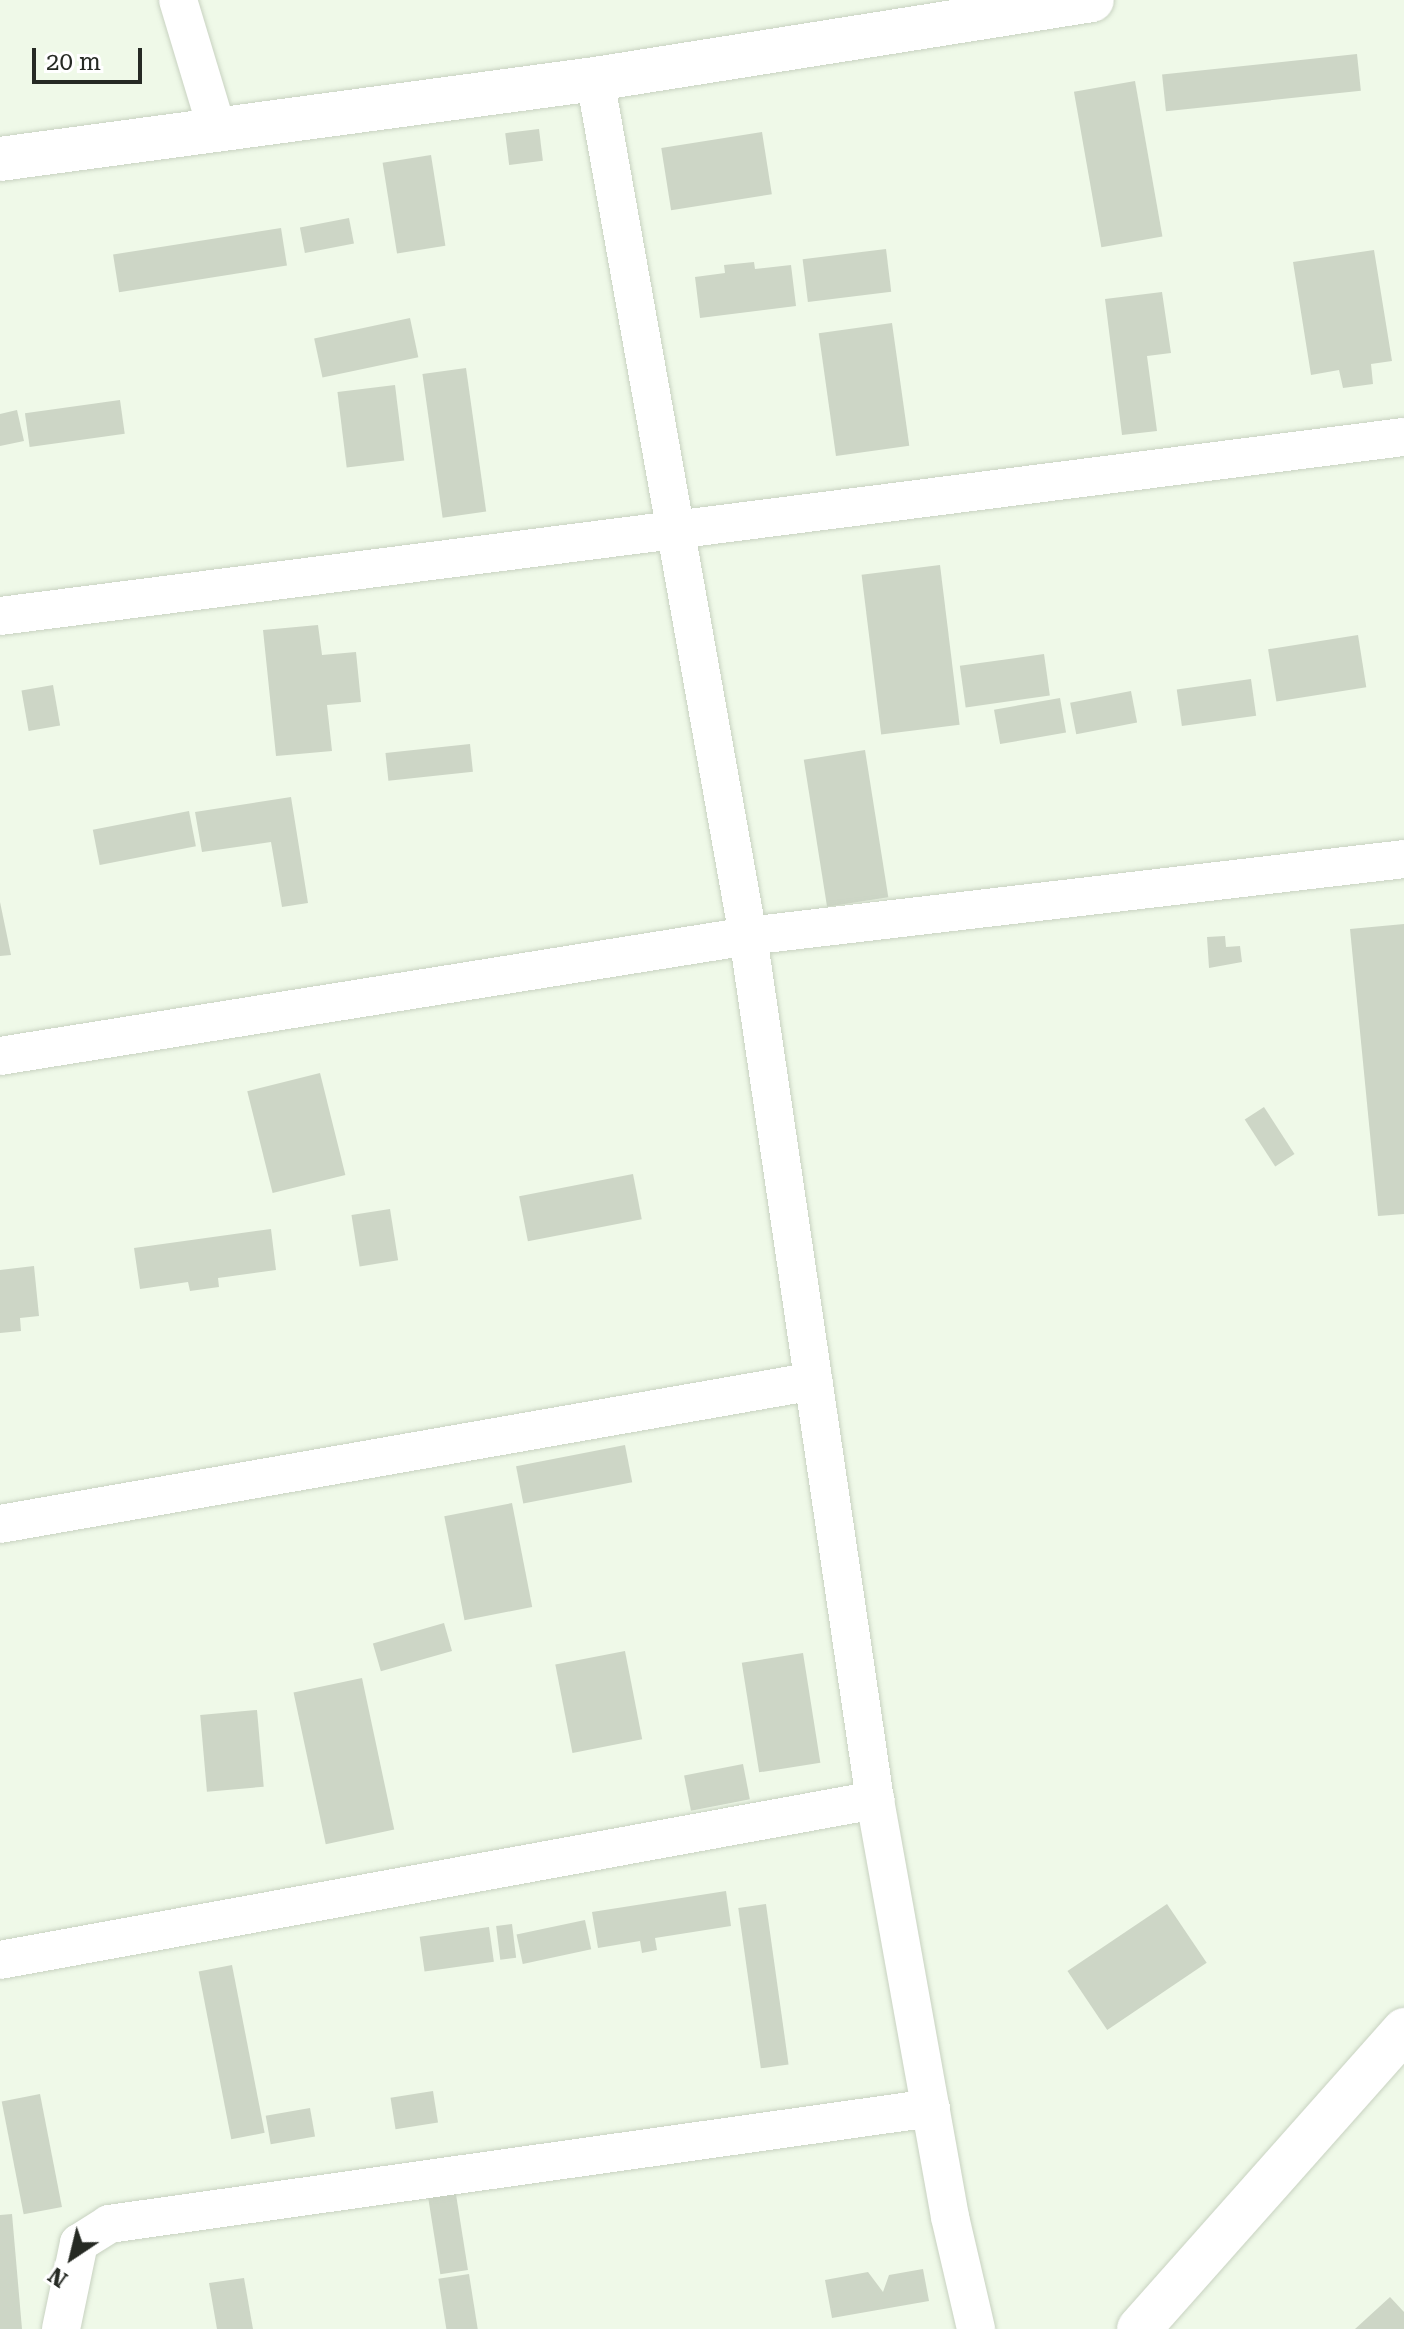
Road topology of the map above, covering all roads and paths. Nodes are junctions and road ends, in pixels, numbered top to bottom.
1 (178, 0) edge
2 (1092, 0) edge
3 (595, 79) junction
4 (216, 126) junction
5 (0, 159) edge
6 (1404, 437) edge
7 (676, 534) junction
8 (0, 616) edge
9 (1404, 859) edge
10 (748, 936) junction
11 (0, 1056) edge
12 (814, 1381) junction
13 (0, 1524) edge
14 (875, 1800) junction
15 (0, 1960) edge
16 (1404, 2030) edge
17 (931, 2108) junction
18 (61, 2329) edge
19 (976, 2329) edge
20 (1139, 2329) edge

1 - 4 street
2 - 3 main road
3 - 4 main road
3 - 7 street
4 - 5 main road
6 - 7 street
7 - 8 street
7 - 10 street
9 - 10 street
10 - 11 street
10 - 12 street
12 - 13 street
12 - 14 street
14 - 15 street
14 - 17 street
16 - 20 main road
17 - 18 street
17 - 19 street

